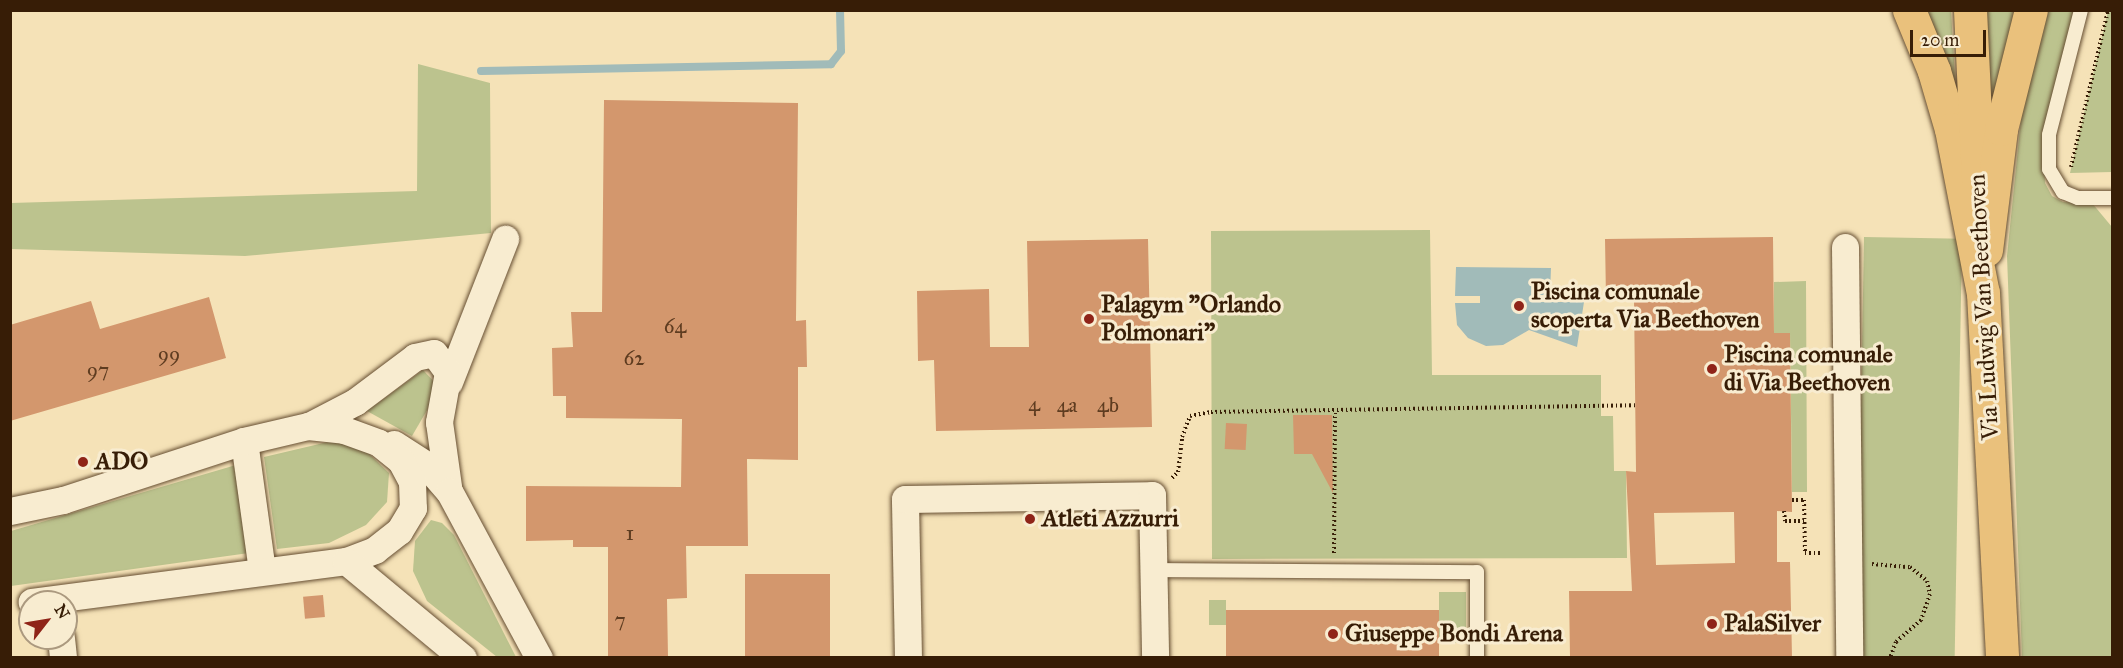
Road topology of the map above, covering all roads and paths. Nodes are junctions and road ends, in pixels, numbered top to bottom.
1 (1909, 10) edge
2 (1970, 10) edge
3 (2031, 10) edge
4 (2081, 10) edge
5 (2108, 10) edge
6 (2070, 173) dead end
7 (2112, 198) edge
8 (506, 239) dead end
9 (1845, 247) dead end
10 (1983, 293) junction
11 (449, 382) junction
12 (1635, 405) dead end
13 (1335, 413) junction
14 (308, 426) junction
15 (364, 435) junction
16 (244, 441) junction
17 (449, 490) junction
18 (1152, 495) junction
19 (1792, 500) dead end
20 (10, 511) edge
21 (1784, 511) dead end
22 (1805, 520) junction
23 (1334, 559) dead end
24 (1848, 559) junction
25 (346, 561) junction
26 (1153, 570) junction
27 (262, 572) junction
28 (78, 596) edge
29 (1999, 603) junction
30 (463, 657) edge
31 (539, 657) edge
32 (908, 657) edge
33 (1155, 657) edge
34 (1477, 657) edge
35 (1849, 657) edge
36 (1890, 657) edge
37 (1986, 657) edge
38 (2002, 657) edge

1 - 10 main road
2 - 10 main road, Via Ludwig Van Beethoven
3 - 10 main road
4 - 7 lane
5 - 6 path
8 - 11 street
9 - 24 street
10 - 29 main road, Via Ludwig Van Beethoven
11 - 14 street
11 - 17 street
12 - 13 path
13 - 18 path
13 - 23 path
14 - 15 street
14 - 16 street
15 - 17 street
15 - 25 street
16 - 20 street
16 - 27 street
17 - 31 street
18 - 26 street
18 - 32 street
19 - 22 path
21 - 22 path
22 - 24 path
24 - 35 street
24 - 36 path
25 - 27 street
25 - 30 street
26 - 33 street
26 - 34 lane
27 - 28 street
29 - 37 street, Via Ludwig Van Beethoven
29 - 38 main road, Via Ludwig Van Beethoven

